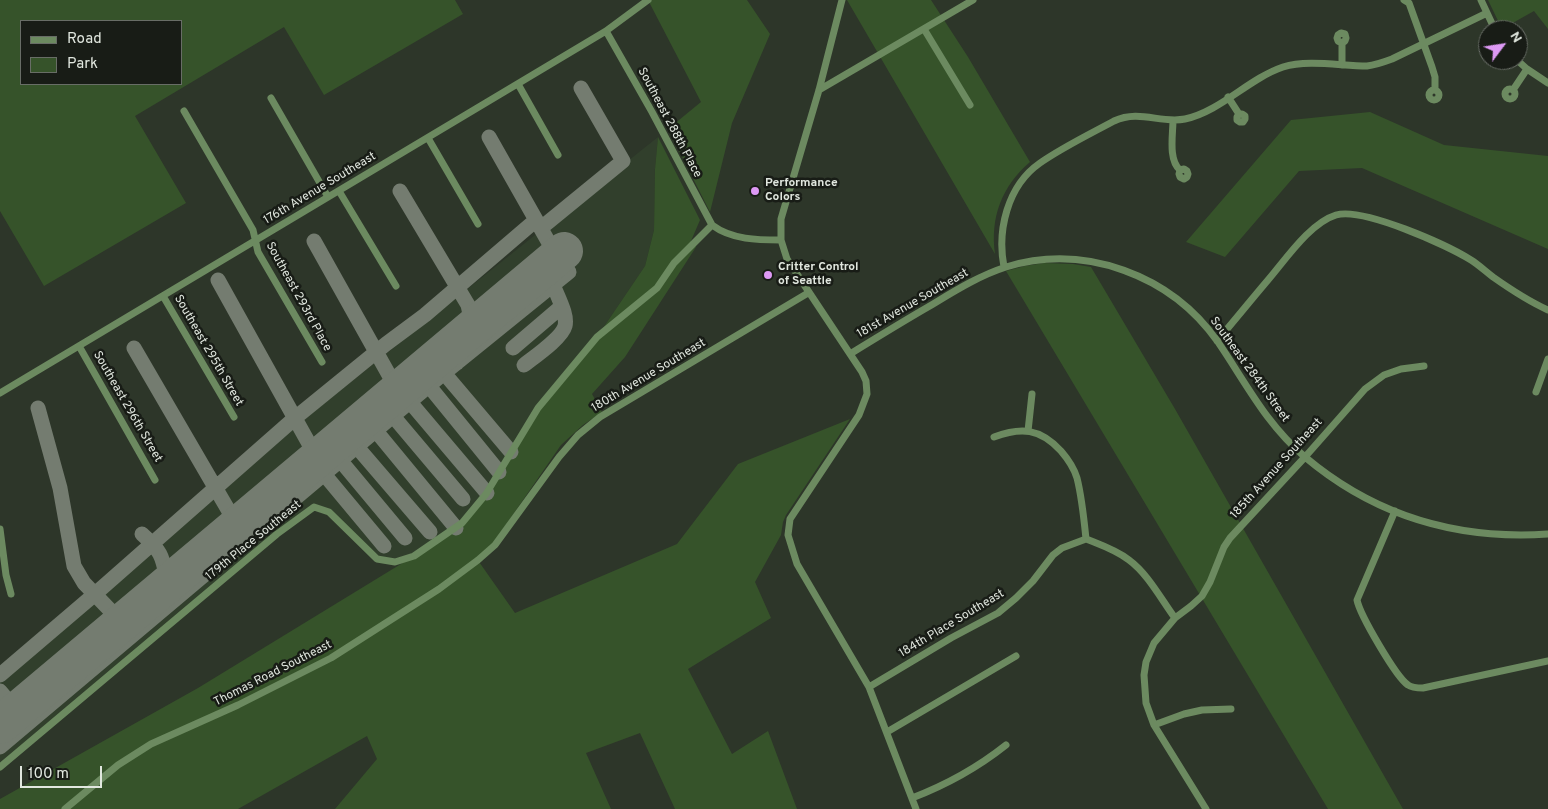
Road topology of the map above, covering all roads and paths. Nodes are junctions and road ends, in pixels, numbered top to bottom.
1 (648, 0) edge
2 (842, 0) edge
3 (973, 0) edge
4 (1481, 0) edge
5 (1409, 1) edge
6 (639, 3) edge
7 (1487, 13) junction
8 (1490, 20) edge
9 (924, 29) junction
10 (606, 31) junction
11 (1342, 43) dead end
12 (1424, 43) junction
13 (1342, 65) junction
14 (1526, 70) edge
15 (1528, 70) edge
16 (1548, 83) edge
17 (518, 84) junction
18 (819, 90) junction
19 (1435, 90) dead end
20 (1513, 90) dead end
21 (1228, 97) junction
22 (271, 98) dead end
23 (970, 105) dead end
24 (184, 111) dead end
25 (1239, 114) dead end
26 (1173, 120) junction
27 (428, 138) junction
28 (558, 155) dead end
29 (1180, 170) dead end
30 (339, 190) junction
31 (328, 197) junction
32 (478, 224) dead end
33 (712, 225) junction
34 (781, 240) junction
35 (255, 241) junction
36 (1004, 267) junction
37 (396, 286) dead end
38 (1161, 287) joint
39 (808, 293) junction
40 (163, 296) junction
41 (1548, 310) edge
42 (1217, 341) junction
43 (79, 346) junction
44 (850, 354) junction
45 (1548, 358) edge
46 (322, 362) dead end
47 (1424, 366) dead end
48 (1536, 392) dead end
49 (0, 393) edge
50 (1032, 394) dead end
51 (234, 417) dead end
52 (1028, 431) junction
53 (994, 437) dead end
54 (1305, 457) junction
55 (155, 480) dead end
56 (1395, 511) junction
57 (0, 529) edge
58 (1548, 534) edge
59 (1086, 539) junction
60 (488, 552) joint
61 (11, 594) dead end
62 (1174, 618) junction
63 (1016, 656) dead end
64 (1548, 661) edge
65 (869, 687) junction
66 (1231, 709) dead end
67 (1154, 725) junction
68 (887, 732) junction
69 (1006, 745) dead end
70 (0, 767) edge
71 (912, 798) junction
72 (65, 809) edge
73 (916, 809) edge
74 (1206, 809) edge

1 - 6 street, 176th Avenue Southeast
2 - 18 street
3 - 9 street
4 - 7 street
5 - 12 street
6 - 10 street, 176th Avenue Southeast
7 - 8 street
7 - 12 street
9 - 18 street
9 - 23 street
10 - 17 street, 176th Avenue Southeast
10 - 33 street, Southeast 288th Place
11 - 13 street
12 - 13 street
12 - 19 street
13 - 21 street
14 - 20 street
15 - 16 street
17 - 27 street, 176th Avenue Southeast
17 - 28 street
18 - 34 street
21 - 25 street
21 - 26 street
22 - 31 street
24 - 35 street, Southeast 293rd Place
26 - 29 street
26 - 36 street
27 - 30 street, 176th Avenue Southeast
27 - 32 street
30 - 31 street, 176th Avenue Southeast
30 - 37 street
31 - 35 street, 176th Avenue Southeast
33 - 34 street
33 - 70 street, 179th Place Southeast
34 - 39 street
35 - 40 street, 176th Avenue Southeast
35 - 46 street, Southeast 293rd Place
36 - 38 street, 181st Avenue Southeast
36 - 44 street, 181st Avenue Southeast
38 - 42 street, Southeast 284th Street
39 - 44 street
39 - 60 street, 180th Avenue Southeast
40 - 43 street, 176th Avenue Southeast
40 - 51 street, Southeast 295th Street
41 - 42 street
42 - 54 street, Southeast 284th Street
43 - 49 street, 176th Avenue Southeast
43 - 55 street, Southeast 296th Street
44 - 65 street
45 - 48 street
47 - 54 street, 185th Avenue Southeast
50 - 52 street
52 - 53 street
52 - 59 street
54 - 56 street, Southeast 284th Street
54 - 62 street, 185th Avenue Southeast
56 - 58 street, Southeast 284th Street
56 - 64 street
57 - 61 street
59 - 62 street
59 - 65 street, 184th Place Southeast
60 - 72 street, Thomas Road Southeast
62 - 67 street, 185th Avenue Southeast
63 - 68 street
65 - 68 street
66 - 67 street
67 - 74 street, 185th Avenue Southeast
68 - 71 street
69 - 71 street
71 - 73 street

